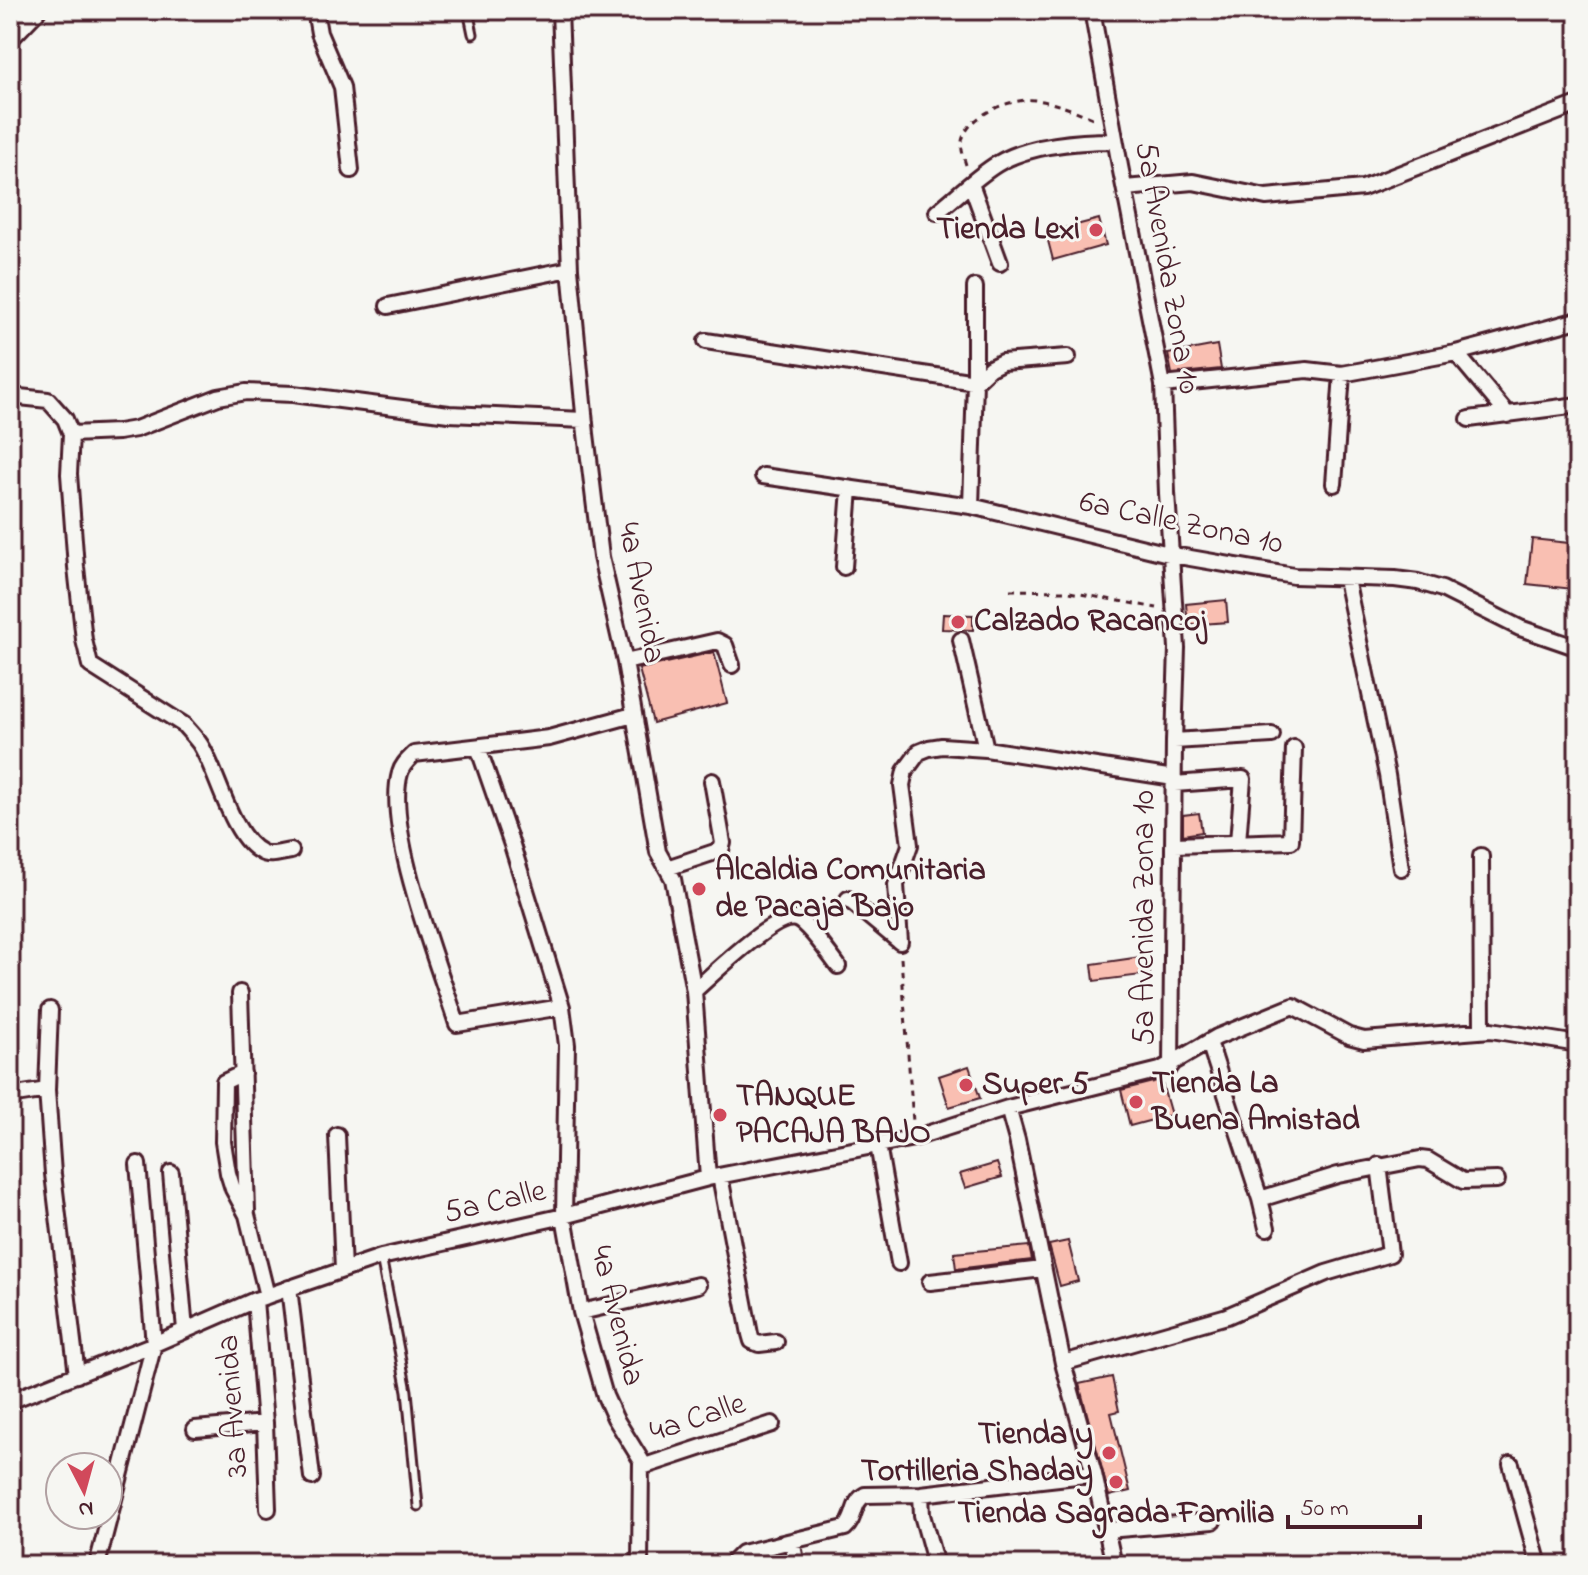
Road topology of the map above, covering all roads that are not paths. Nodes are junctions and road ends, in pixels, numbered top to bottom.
1 (36, 10) edge
2 (315, 10) edge
3 (468, 10) edge
4 (560, 10) edge
5 (1092, 10) edge
6 (473, 34) dead end
7 (10, 37) edge
8 (1578, 104) edge
9 (1114, 133) junction
10 (351, 170) dead end
11 (971, 184) junction
12 (1125, 188) junction
13 (937, 212) dead end
14 (1000, 263) dead end
15 (570, 269) junction
16 (975, 287) dead end
17 (388, 306) dead end
18 (1578, 320) edge
19 (706, 341) dead end
20 (1456, 353) junction
21 (1068, 357) dead end
22 (1342, 374) junction
23 (975, 382) junction
24 (1163, 385) junction
25 (10, 396) edge
26 (1578, 405) edge
27 (1508, 415) junction
28 (1469, 419) dead end
29 (584, 420) junction
30 (71, 434) junction
31 (763, 476) dead end
32 (1334, 484) dead end
33 (850, 489) junction
34 (971, 506) junction
35 (1173, 555) junction
36 (844, 567) dead end
37 (1346, 579) junction
38 (961, 640) dead end
39 (1578, 648) edge
40 (625, 662) junction
41 (732, 665) dead end
42 (633, 715) junction
43 (1272, 735) dead end
44 (1174, 741) junction
45 (478, 747) junction
46 (1294, 748) dead end
47 (986, 749) junction
48 (712, 781) dead end
49 (1174, 781) junction
50 (1238, 842) junction
51 (1175, 845) junction
52 (291, 851) dead end
53 (1481, 856) dead end
54 (667, 868) junction
55 (1401, 868) dead end
56 (848, 899) dead end
57 (838, 966) dead end
58 (694, 991) junction
59 (240, 993) dead end
60 (562, 1007) junction
61 (50, 1010) dead end
62 (1482, 1030) junction
63 (1209, 1042) junction
64 (1578, 1044) edge
65 (1171, 1066) junction
66 (243, 1073) junction
67 (47, 1090) junction
68 (10, 1096) edge
69 (1008, 1108) junction
70 (337, 1135) dead end
71 (878, 1145) junction
72 (138, 1164) dead end
73 (1379, 1165) junction
74 (171, 1173) dead end
75 (714, 1177) junction
76 (1497, 1180) dead end
77 (1260, 1199) junction
78 (247, 1215) junction
79 (564, 1216) junction
80 (1267, 1228) dead end
81 (381, 1257) junction
82 (899, 1263) dead end
83 (1043, 1269) junction
84 (343, 1270) junction
85 (930, 1282) dead end
86 (698, 1285) dead end
87 (289, 1288) junction
88 (261, 1298) junction
89 (581, 1312) junction
90 (185, 1330) junction
91 (776, 1342) dead end
92 (154, 1344) junction
93 (1063, 1363) junction
94 (77, 1375) junction
95 (10, 1401) edge
96 (265, 1423) junction
97 (772, 1424) dead end
98 (195, 1429) dead end
99 (1511, 1464) dead end
100 (642, 1467) junction
101 (1094, 1474) junction
102 (312, 1477) dead end
103 (921, 1494) junction
104 (418, 1506) dead end
105 (268, 1509) dead end
106 (1213, 1521) dead end
107 (1107, 1530) junction
108 (792, 1541) junction
109 (97, 1565) edge
110 (640, 1565) edge
111 (730, 1565) edge
112 (797, 1565) edge
113 (936, 1565) edge
114 (1114, 1565) edge
115 (1539, 1565) edge

1 - 7 street
2 - 10 street
3 - 6 lane
4 - 15 street, 4a Avenida
5 - 9 street, 5a Avenida Zona 10
8 - 12 street
9 - 11 street
9 - 12 street, 5a Avenida Zona 10
11 - 13 street
11 - 14 street
12 - 24 street, 5a Avenida Zona 10
15 - 17 street
15 - 29 street, 4a Avenida
16 - 23 street
18 - 20 street
19 - 23 street
20 - 22 street
20 - 27 street
21 - 23 street
22 - 24 street
22 - 32 street
23 - 34 street
24 - 35 street, 5a Avenida Zona 10
25 - 30 street
26 - 27 street
27 - 28 street
29 - 30 street
29 - 40 street, 4a Avenida
30 - 52 street
31 - 33 street, 6a Calle Zona 10
33 - 34 street, 6a Calle Zona 10
33 - 36 street
34 - 35 street, 6a Calle Zona 10
35 - 37 street, 6a Calle Zona 10
35 - 44 street, 5a Avenida Zona 10
37 - 39 street, 6a Calle Zona 10
37 - 55 street
38 - 47 street
40 - 41 street
40 - 42 street, 4a Avenida
42 - 45 street
42 - 54 street, 4a Avenida
43 - 44 street
44 - 49 street, 5a Avenida Zona 10
45 - 60 street, 4a Avenida
45 - 60 street
46 - 50 street
47 - 49 street
47 - 56 street
48 - 54 street
49 - 50 street
49 - 51 street, 5a Avenida Zona 10
50 - 51 street
51 - 65 street, 5a Avenida Zona 10
53 - 62 street
54 - 58 street, 4a Avenida
57 - 58 street
58 - 75 street, 4a Avenida
59 - 66 street
60 - 79 street, 4a Avenida
61 - 67 street
62 - 63 street, 5a Calle
62 - 64 street, 5a Calle
63 - 65 street, 5a Calle
63 - 77 street
65 - 69 street, 5a Calle
66 - 78 street
66 - 78 street
67 - 68 street
67 - 94 street
69 - 71 street, 5a Calle
69 - 83 street
70 - 84 street
71 - 75 street, 5a Calle
71 - 82 street
72 - 92 street
73 - 76 street
73 - 77 street
73 - 93 street
74 - 90 street
75 - 79 street, 5a Calle
75 - 91 street, 4a Avenida
77 - 80 street
78 - 88 street, 3a Avenida
79 - 81 street, 5a Calle
79 - 89 street, 4a Avenida
81 - 84 street, 5a Calle
81 - 104 lane
83 - 85 street
83 - 93 street
84 - 87 street, 5a Calle
86 - 89 street
87 - 88 street, 5a Calle
87 - 102 street
88 - 90 street, 5a Calle
88 - 96 street, 3a Avenida
89 - 100 street, 4a Avenida
90 - 92 street, 5a Calle
92 - 94 street, 5a Calle
92 - 109 street
93 - 101 street
94 - 95 street, 5a Calle
96 - 98 street
96 - 105 street, 3a Avenida
97 - 100 street, 4a Calle
99 - 115 street
100 - 110 street, 4a Avenida
101 - 103 street
101 - 107 street
103 - 108 street
103 - 113 street
106 - 107 street
107 - 114 street
108 - 111 street
108 - 112 street

